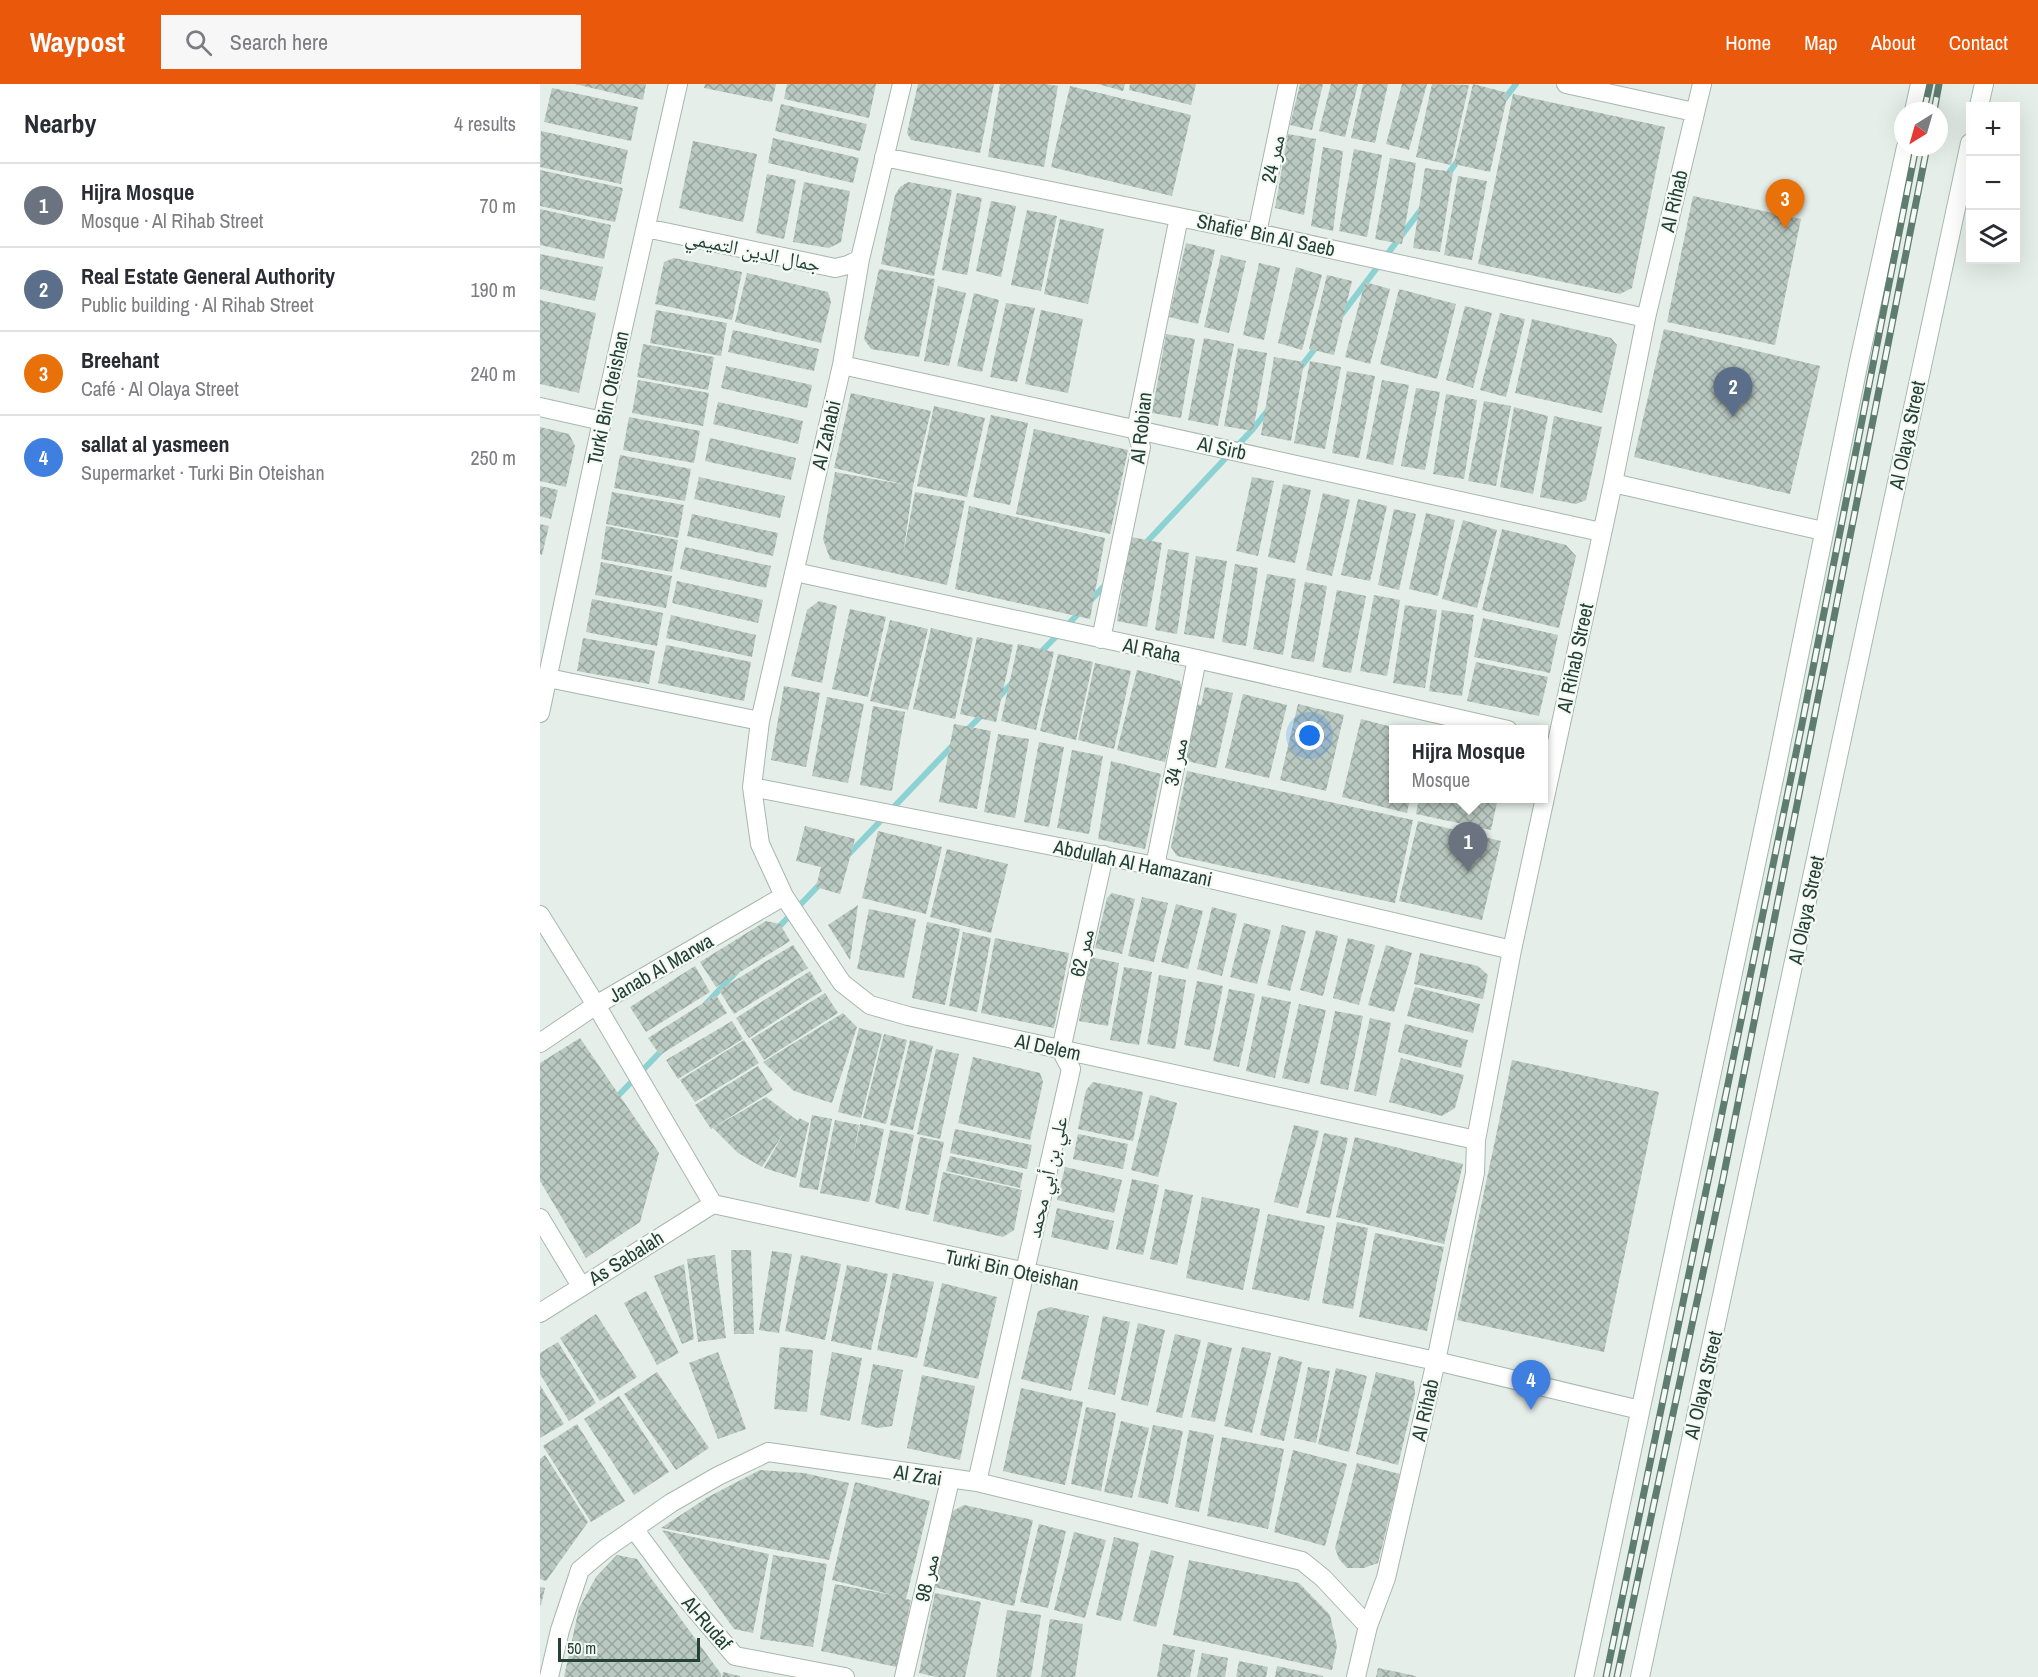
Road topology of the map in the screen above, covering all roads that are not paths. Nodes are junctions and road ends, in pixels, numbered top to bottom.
1 (678, 84) edge
2 (902, 84) edge
3 (1288, 84) edge
4 (1566, 84) edge
5 (1702, 84) edge
6 (1920, 84) edge
7 (1984, 84) edge
8 (1916, 102) edge
9 (1980, 102) edge
10 (1694, 112) junction
11 (1904, 156) edge
12 (1968, 156) edge
13 (884, 157) junction
14 (1179, 217) junction
15 (645, 228) junction
16 (1257, 233) junction
17 (860, 259) junction
18 (1646, 318) junction
19 (842, 365) junction
20 (540, 407) edge
21 (602, 421) junction
22 (1136, 430) junction
23 (1613, 483) junction
24 (1823, 531) junction
25 (1601, 532) junction
26 (795, 572) junction
27 (1101, 639) junction
28 (1197, 659) junction
29 (548, 678) junction
30 (540, 713) edge
31 (760, 721) junction
32 (1490, 725) edge
33 (1550, 739) edge
34 (752, 787) junction
35 (1538, 803) edge
36 (1104, 855) junction
37 (1155, 866) junction
38 (784, 896) junction
39 (540, 915) edge
40 (1512, 950) junction
41 (596, 1005) junction
42 (540, 1044) edge
43 (1061, 1050) junction
44 (1476, 1140) junction
45 (712, 1204) junction
46 (540, 1218) edge
47 (1026, 1274) junction
48 (581, 1286) junction
49 (540, 1313) edge
50 (1436, 1361) junction
51 (1640, 1410) junction
52 (950, 1480) junction
53 (977, 1482) junction
54 (634, 1529) junction
55 (1368, 1626) junction
56 (549, 1677) edge
57 (845, 1677) edge
58 (904, 1677) edge
59 (1356, 1677) edge
60 (1584, 1677) edge
61 (1640, 1677) edge

1 - 15 street, Turki Bin Oteishan
2 - 13 street, Al Zahabi
3 - 16 street, ممر 24
4 - 10 street
5 - 10 street, Al Rihab
6 - 8 street
7 - 9 street
10 - 18 street, Al Rihab
11 - 24 street
12 - 61 street, Al Olaya Street
13 - 14 street, Shafie' Bin Al Saeb
13 - 17 street, Al Zahabi
14 - 16 street, Shafie' Bin Al Saeb
14 - 22 street, Al Robian
15 - 17 street, جمال الدين التميمي
15 - 21 street, Turki Bin Oteishan
16 - 18 street, Shafie' Bin Al Saeb
17 - 19 street, Al Zahabi
18 - 23 street, Al Rihab Street
19 - 22 street, Al Sirb
19 - 26 street, Al Zahabi
20 - 21 street
21 - 29 street, Turki Bin Oteishan
22 - 25 street, Al Sirb
22 - 27 street, Al Robian
23 - 24 street
23 - 25 street, Al Rihab Street
24 - 51 street
25 - 33 street, Al Rihab Street
26 - 27 street, Al Raha
26 - 31 street, Al Zahabi
27 - 28 street, Al Raha
28 - 32 street, Al Raha
28 - 37 street, ممر 34
29 - 30 street, Turki Bin Oteishan
29 - 31 street
31 - 34 street, Al Zahabi
34 - 36 street, Abdullah Al Hamazani
34 - 38 street, Al Delem
35 - 40 street, Al Rihab Street
36 - 37 street, Abdullah Al Hamazani
36 - 43 street, ممر 62
37 - 40 street, Abdullah Al Hamazani
38 - 41 street, Janab Al Marwa
38 - 43 street, Al Delem
39 - 41 street
40 - 44 street, Al Rihab Street
41 - 42 street, Janab Al Marwa
41 - 45 street
43 - 44 street, Al Delem
43 - 47 street, علي بن أبي محمد
44 - 50 street, Al Rihab
45 - 47 street, Turki Bin Oteishan
45 - 48 street, As Sabalah
46 - 48 street
47 - 50 street, Turki Bin Oteishan
47 - 53 street, علي بن أبي محمد
48 - 49 street, As Sabalah
50 - 51 street, Turki Bin Oteishan
50 - 55 street, Al Rihab
51 - 60 street
52 - 53 street, Al Zrai
52 - 54 street, Al Zrai
52 - 58 street, ممر 98
53 - 55 street, Al Zrai
54 - 56 street, Al Zrai
54 - 57 street, Al-Rudaf
55 - 59 street, Al Rihab

